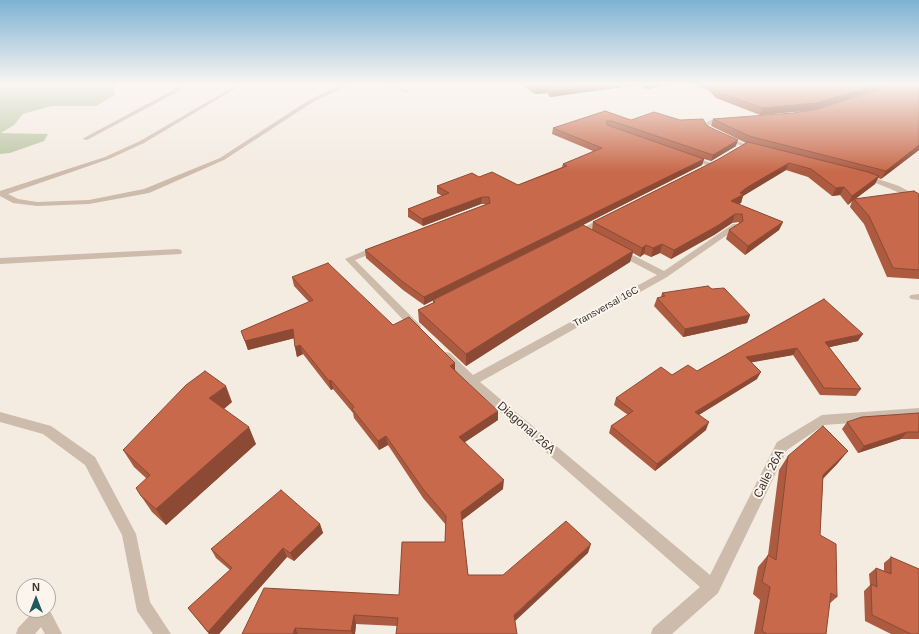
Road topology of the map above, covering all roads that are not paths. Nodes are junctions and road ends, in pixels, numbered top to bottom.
1 (132, 114) edge
2 (190, 114) edge
3 (292, 114) edge
4 (729, 120) edge
5 (84, 139) dead end
6 (759, 150) edge
7 (683, 155) edge
8 (699, 172) edge
9 (858, 175) edge
10 (1, 194) edge
11 (919, 200) edge
12 (609, 217) edge
13 (736, 226) edge
14 (567, 238) edge
15 (385, 245) edge
16 (609, 246) edge
17 (178, 252) dead end
18 (0, 261) edge
19 (664, 275) junction
20 (424, 335) edge
21 (434, 345) edge
22 (472, 381) junction
23 (919, 413) edge
24 (0, 417) edge
25 (712, 587) junction
26 (24, 634) edge
27 (54, 634) edge
28 (163, 634) edge
29 (659, 634) edge

1 - 5 street
2 - 10 street
3 - 10 street
4 - 6 street
7 - 8 street
9 - 11 street
12 - 14 street
13 - 19 street, Transversal 16C
15 - 20 street
16 - 19 street
17 - 18 street
19 - 22 street, Transversal 16C
21 - 22 street, Diagonal 26A
22 - 25 street, Diagonal 26A
23 - 25 street, Calle 26A
24 - 28 street
25 - 29 street
26 - 27 street

